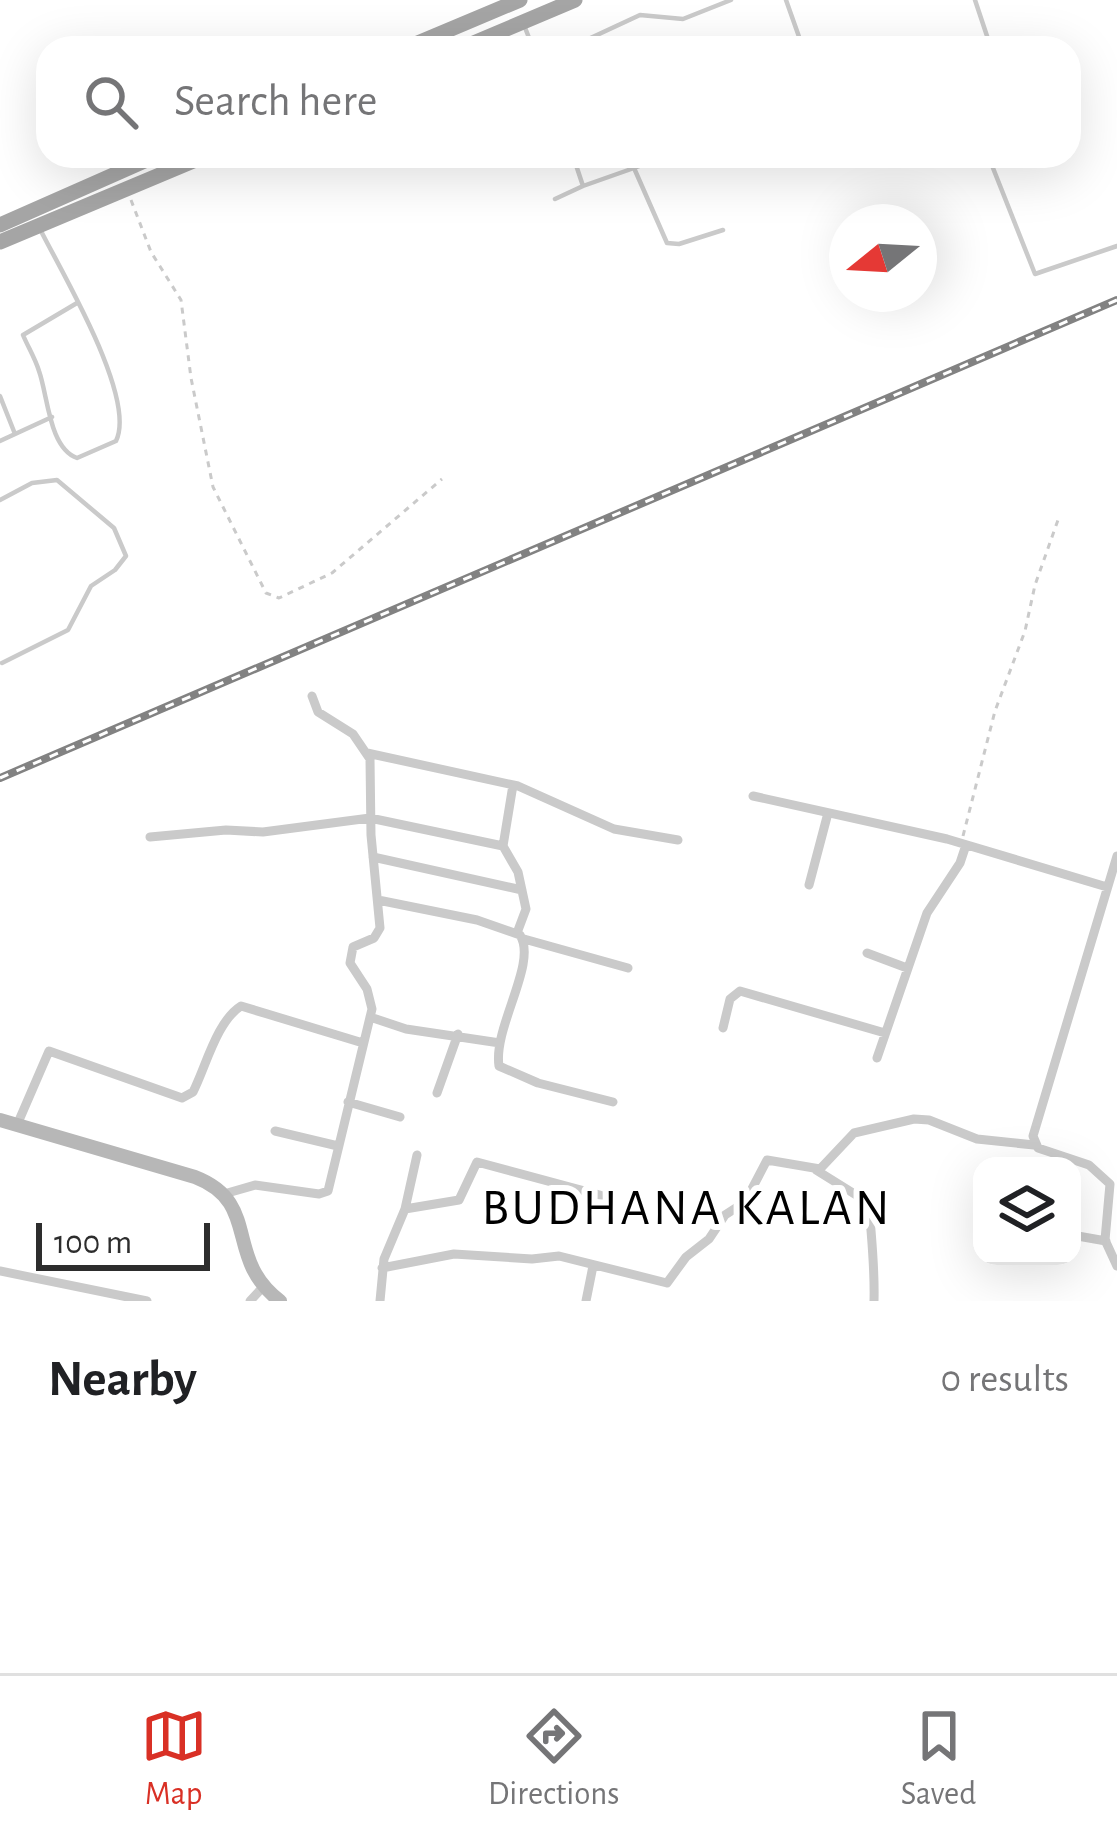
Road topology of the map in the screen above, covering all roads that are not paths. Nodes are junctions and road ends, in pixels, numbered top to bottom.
1 (520, 0) edge
2 (575, 0) edge
3 (731, 0) edge
4 (786, 0) edge
5 (975, 0) edge
6 (478, 9) edge
7 (523, 22) junction
8 (428, 36) edge
9 (490, 36) edge
10 (528, 36) edge
11 (595, 36) edge
12 (799, 36) edge
13 (987, 36) edge
14 (128, 168) edge
15 (177, 168) edge
16 (577, 168) edge
17 (634, 168) joint
18 (993, 168) edge
19 (583, 186) junction
20 (554, 200) dead end
21 (3, 222) edge
22 (38, 225) junction
23 (723, 230) dead end
24 (0, 242) edge
25 (1117, 246) edge
26 (77, 303) junction
27 (0, 396) edge
28 (52, 417) junction
29 (15, 434) junction
30 (0, 441) edge
31 (0, 500) edge
32 (2, 664) edge
33 (312, 696) dead end
34 (367, 753) junction
35 (513, 785) junction
36 (753, 796) dead end
37 (828, 813) junction
38 (370, 818) junction
39 (150, 837) dead end
40 (678, 840) dead end
41 (963, 844) junction
42 (503, 846) junction
43 (1117, 856) edge
44 (373, 857) junction
45 (809, 885) dead end
46 (1107, 887) junction
47 (522, 890) junction
48 (378, 900) junction
49 (520, 936) junction
50 (868, 953) dead end
51 (628, 968) dead end
52 (907, 968) junction
53 (370, 1017) junction
54 (723, 1028) dead end
55 (885, 1033) junction
56 (458, 1034) junction
57 (363, 1042) junction
58 (500, 1043) junction
59 (877, 1058) dead end
60 (436, 1094) dead end
61 (348, 1102) junction
62 (613, 1102) dead end
63 (400, 1117) dead end
64 (0, 1120) edge
65 (17, 1125) junction
66 (275, 1131) dead end
67 (1034, 1145) junction
68 (338, 1146) junction
69 (417, 1155) dead end
70 (814, 1169) junction
71 (224, 1194) junction
72 (607, 1197) dead end
73 (406, 1209) junction
74 (1081, 1236) edge
75 (1106, 1240) junction
76 (593, 1266) junction
77 (1117, 1266) edge
78 (382, 1268) junction
79 (0, 1271) edge
80 (263, 1286) junction
81 (147, 1301) edge
82 (250, 1301) edge
83 (280, 1301) edge
84 (380, 1301) edge
85 (586, 1301) edge
86 (874, 1301) edge

1 - 6 main road
2 - 7 main road
3 - 11 lane
4 - 12 lane
5 - 13 lane
6 - 8 main road
7 - 9 main road
7 - 10 lane
14 - 21 main road
15 - 22 main road
16 - 19 lane
17 - 19 lane
17 - 23 lane
18 - 25 lane
19 - 20 lane
22 - 24 main road
22 - 26 lane
26 - 28 lane
26 - 28 lane
27 - 29 lane
28 - 29 lane
29 - 30 lane
31 - 32 lane
33 - 34 street
34 - 35 street
34 - 38 street
35 - 40 street
35 - 42 street
36 - 37 street
37 - 41 street
37 - 45 street
38 - 39 street
38 - 42 street
38 - 44 street
41 - 46 street
41 - 52 street
42 - 47 street
43 - 46 street
44 - 47 street
44 - 48 street
46 - 67 street
47 - 49 street
48 - 49 street
48 - 53 street
49 - 51 street
49 - 58 street
50 - 52 street
52 - 55 street
53 - 56 street
53 - 57 street
54 - 55 street
55 - 59 street
56 - 58 street
56 - 60 street
57 - 61 street
57 - 65 street
58 - 62 street
61 - 63 street
61 - 68 street
64 - 65 street
65 - 71 street
66 - 68 street
67 - 70 street
67 - 75 street
68 - 71 street
69 - 73 street
70 - 76 street
70 - 86 street
71 - 80 street
72 - 73 street
73 - 78 street
74 - 75 street
75 - 77 street
76 - 78 street
76 - 85 street
78 - 84 street
79 - 81 street
80 - 82 street
80 - 83 street

